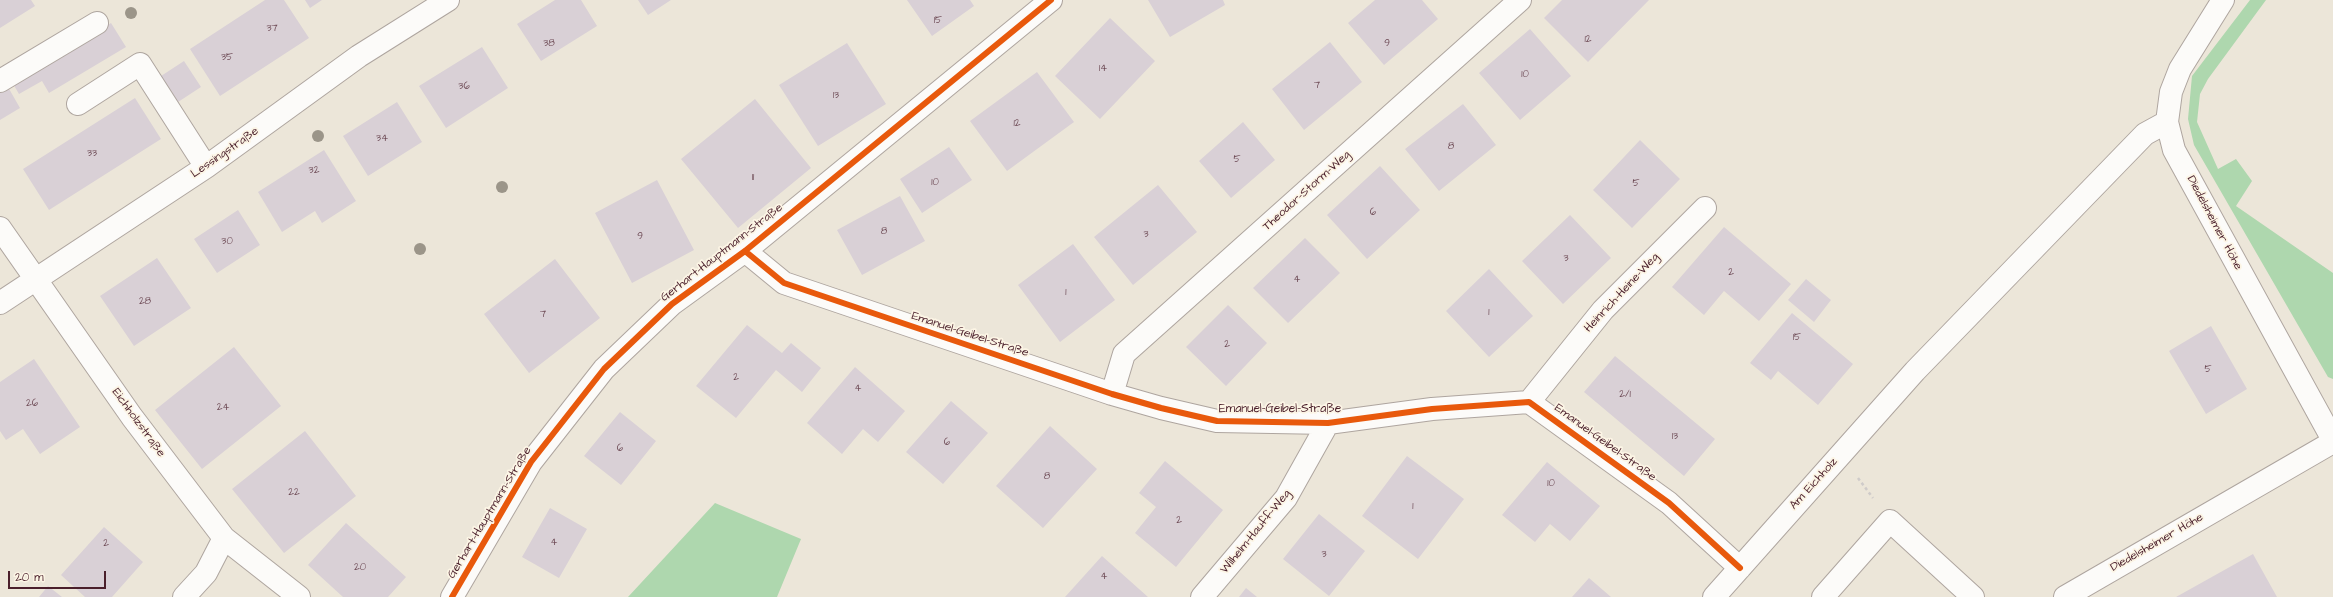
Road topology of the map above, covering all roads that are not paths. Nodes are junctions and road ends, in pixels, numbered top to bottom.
1 (448, 0) edge
2 (1051, 0) edge
3 (1520, 0) edge
4 (2223, 0) edge
5 (97, 23) dead end
6 (0, 81) edge
7 (78, 104) dead end
8 (2167, 122) junction
9 (206, 167) junction
10 (1705, 208) dead end
11 (0, 228) edge
12 (745, 251) junction
13 (36, 278) junction
14 (0, 303) edge
15 (1112, 394) junction
16 (1529, 402) junction
17 (1328, 422) junction
18 (2333, 441) edge
19 (224, 538) junction
20 (1740, 568) junction
21 (184, 597) edge
22 (299, 597) edge
23 (452, 597) edge
24 (1202, 597) edge
25 (1714, 597) edge
26 (1823, 597) edge
27 (1973, 597) edge
28 (2065, 597) edge

1 - 9 street, Lessingstraße
2 - 12 street, Gerhart-Hauptmann-Straße
3 - 15 street, Theodor-Storm-Weg
4 - 8 street, Diedelsheimer Höhe
5 - 6 street
7 - 9 street
8 - 18 street, Diedelsheimer Höhe
8 - 20 street, Am Eichholz
9 - 13 street, Lessingstraße
10 - 16 street, Heinrich-Heine-Weg
11 - 13 street, Eichholzstraße
12 - 15 street, Emanuel-Geibel-Straße
12 - 23 street, Gerhart-Hauptmann-Straße
13 - 14 street, Lessingstraße
13 - 19 street, Eichholzstraße
15 - 17 street, Emanuel-Geibel-Straße
16 - 17 street, Emanuel-Geibel-Straße
16 - 20 street, Emanuel-Geibel-Straße
17 - 24 street, Wilhelm-Hauff-Weg
18 - 28 street, Diedelsheimer Höhe
19 - 21 street
19 - 22 street, Eichholzstraße
20 - 25 street, Am Eichholz
26 - 27 street

